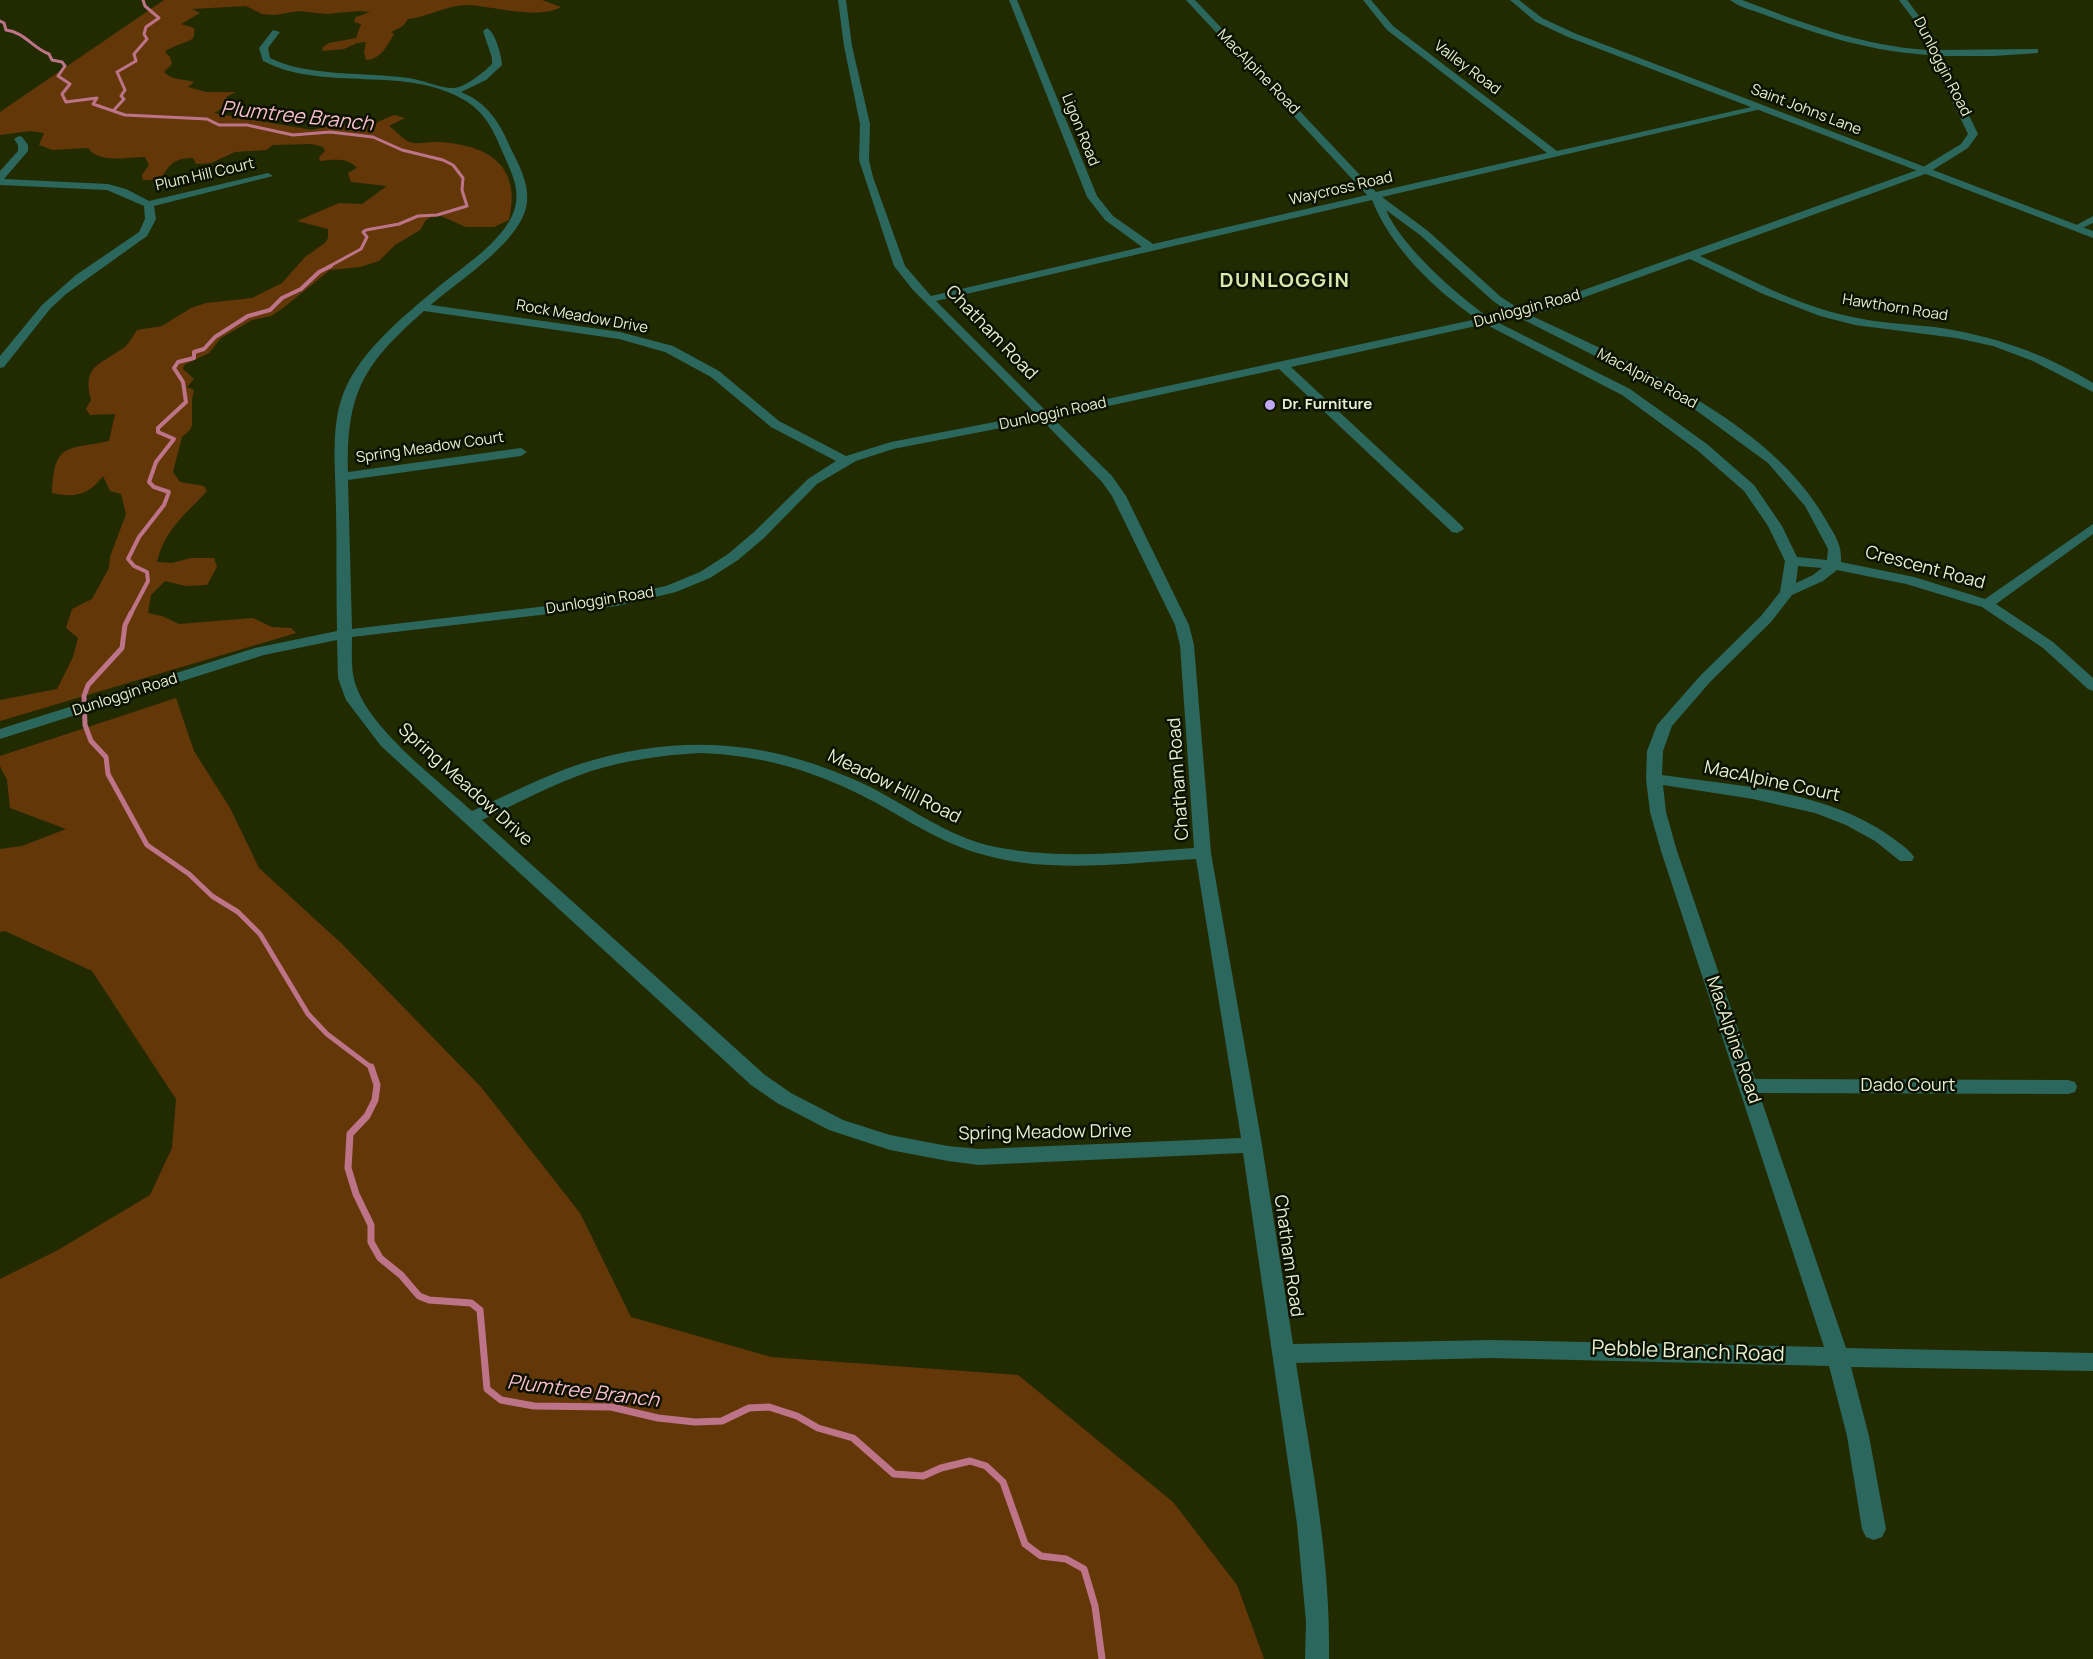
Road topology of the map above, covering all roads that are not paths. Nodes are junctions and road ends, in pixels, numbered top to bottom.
1 (842, 0) edge
2 (1013, 0) edge
3 (1190, 0) edge
4 (1368, 0) edge
5 (1514, 0) edge
6 (1734, 0) edge
7 (1903, 0) edge
8 (487, 31) dead end
9 (276, 32) dead end
10 (1935, 51) junction
11 (2035, 51) dead end
12 (453, 92) junction
13 (1757, 107) junction
14 (19, 139) dead end
15 (1555, 154) junction
16 (1924, 171) junction
17 (268, 176) dead end
18 (0, 177) edge
19 (0, 182) edge
20 (1376, 197) junction
21 (148, 204) junction
22 (2093, 219) edge
23 (2076, 228) junction
24 (2093, 235) edge
25 (1151, 248) junction
26 (1692, 256) junction
27 (931, 299) junction
28 (424, 307) junction
29 (1520, 314) junction
30 (1487, 321) junction
31 (0, 364) edge
32 (1282, 365) junction
33 (2093, 388) edge
34 (1045, 416) junction
35 (521, 452) dead end
36 (846, 460) junction
37 (342, 477) junction
38 (2093, 528) edge
39 (1457, 529) dead end
40 (1792, 561) junction
41 (1834, 565) junction
42 (1787, 592) junction
43 (1987, 604) junction
44 (344, 634) junction
45 (2093, 686) edge
46 (0, 734) edge
47 (1654, 779) junction
48 (472, 818) junction
49 (1203, 853) junction
50 (1906, 857) dead end
51 (1748, 1086) junction
52 (2068, 1087) dead end
53 (1252, 1145) junction
54 (1283, 1354) junction
55 (1838, 1357) junction
56 (2093, 1362) edge
57 (1874, 1529) dead end
58 (1317, 1659) edge

1 - 27 street, Chatham Road
2 - 25 street, Ligon Road
3 - 20 street, MacAlpine Road
4 - 15 street, Valley Road
5 - 13 street, Saint Johns Lane
6 - 10 street
7 - 10 street, Dunloggin Road
8 - 12 street
9 - 12 street, Spring Meadow Drive
10 - 11 street
10 - 16 street, Dunloggin Road
12 - 28 street, Spring Meadow Drive
13 - 15 street, Waycross Road
13 - 16 street, Saint Johns Lane
14 - 18 street
15 - 20 street, Waycross Road
16 - 23 street, Saint Johns Lane
16 - 26 street, Dunloggin Road
17 - 21 street, Plum Hill Court
19 - 21 street
20 - 25 street, Waycross Road
20 - 29 street, MacAlpine Road
20 - 30 street, MacAlpine Road
21 - 31 street
22 - 23 street
23 - 24 street, Saint Johns Lane
25 - 27 street, Waycross Road
26 - 29 street, Dunloggin Road
26 - 33 street, Hawthorn Road
27 - 34 street, Chatham Road
28 - 36 street, Rock Meadow Drive
28 - 37 street, Spring Meadow Drive
29 - 30 street, Dunloggin Road
29 - 41 street, MacAlpine Road
30 - 32 street, Dunloggin Road
30 - 40 street, MacAlpine Road
32 - 34 street, Dunloggin Road
32 - 39 street
34 - 36 street, Dunloggin Road
34 - 49 street, Chatham Road
35 - 37 street, Spring Meadow Court
36 - 44 street, Dunloggin Road
37 - 44 street, Spring Meadow Drive
38 - 43 street
40 - 41 street, Crescent Road
40 - 42 street, MacAlpine Road
41 - 42 street, MacAlpine Road
41 - 43 street, Crescent Road
42 - 47 street, MacAlpine Road
43 - 45 street, Crescent Road
44 - 46 street, Dunloggin Road
44 - 48 street, Spring Meadow Drive
47 - 50 street, MacAlpine Court
47 - 51 street, MacAlpine Road
48 - 49 street, Meadow Hill Road
48 - 53 street, Spring Meadow Drive
49 - 53 street, Chatham Road
51 - 52 street, Dado Court
51 - 55 street, MacAlpine Road
53 - 54 street, Chatham Road
54 - 55 street, Pebble Branch Road
54 - 58 street, Chatham Road
55 - 56 street, Pebble Branch Road
55 - 57 street, MacAlpine Road

